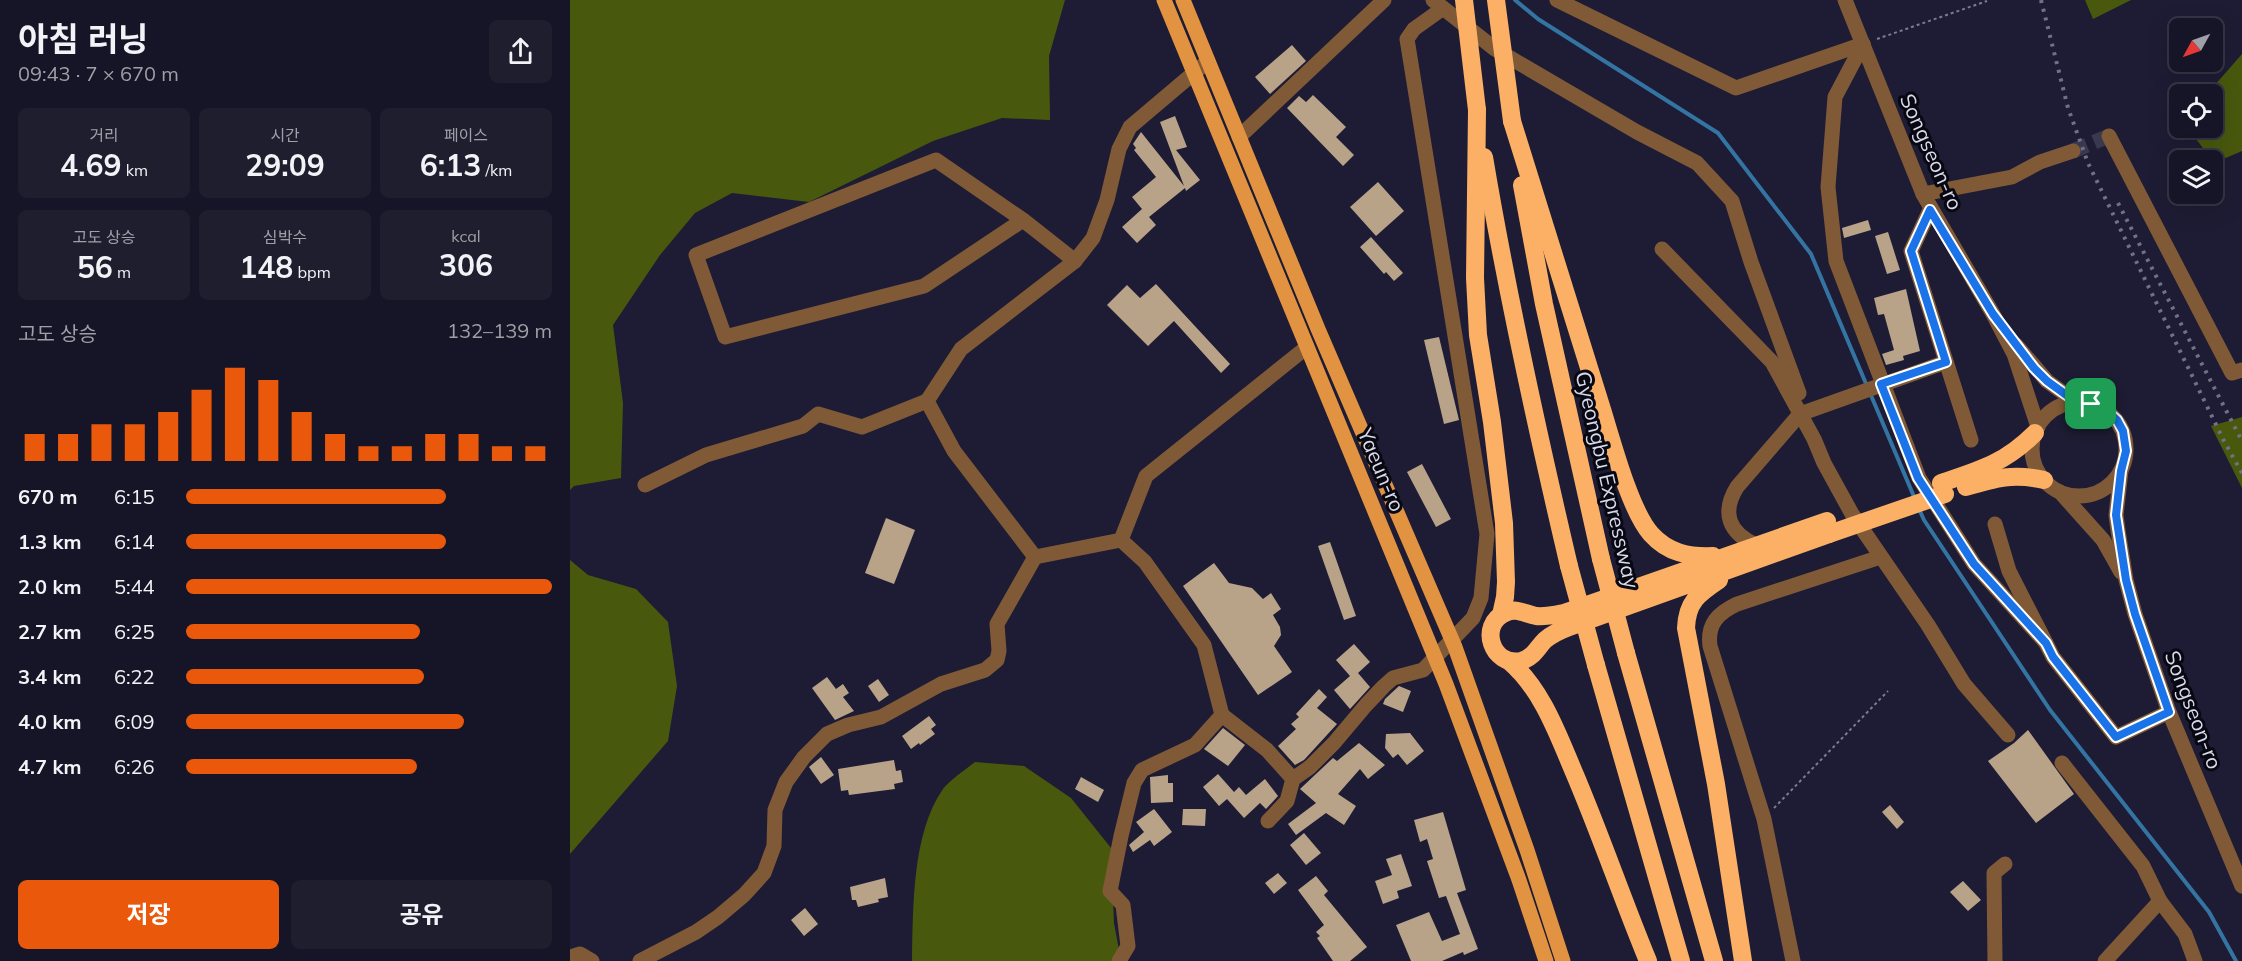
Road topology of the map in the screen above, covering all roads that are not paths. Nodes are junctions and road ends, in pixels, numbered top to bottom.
1 (1164, 0) edge
2 (1183, 0) edge
3 (1384, 0) edge
4 (1464, 0) edge
5 (1496, 0) edge
6 (1557, 0) edge
7 (1845, 0) edge
8 (1437, 5) edge
9 (1863, 44) junction
10 (1208, 61) junction
11 (1193, 73) junction
12 (1477, 110) junction
13 (1512, 121) junction
14 (2109, 136) dead end
15 (1239, 137) junction
16 (2073, 152) tunnel mouth
17 (1923, 194) junction
18 (1930, 210) junction
19 (1023, 220) junction
20 (1662, 249) dead end
21 (1075, 261) junction
22 (1993, 314) junction
23 (1307, 347) junction
24 (1946, 362) junction
25 (2242, 370) edge
26 (1881, 384) junction
27 (927, 400) junction
28 (2076, 402) junction
29 (1800, 414) junction
30 (2036, 430) junction
31 (1971, 440) dead end
32 (2121, 471) junction
33 (2044, 480) junction
34 (645, 485) dead end
35 (1943, 489) junction
36 (2060, 492) junction
37 (1995, 524) dead end
38 (1828, 528) junction
39 (1121, 540) junction
40 (1756, 545) junction
41 (1726, 556) junction
42 (1035, 557) junction
43 (1880, 557) junction
44 (1743, 565) junction
45 (2126, 580) junction
46 (1501, 615) junction
47 (1529, 615) junction
48 (1451, 639) junction
49 (2046, 643) junction
50 (1538, 648) junction
51 (1435, 656) junction
52 (1509, 661) junction
53 (2169, 712) junction
54 (1222, 715) junction
55 (2008, 735) dead end
56 (2062, 763) dead end
57 (1293, 779) junction
58 (1268, 821) dead end
59 (2005, 864) dead end
60 (2242, 886) edge
61 (2160, 901) junction
62 (570, 957) edge
63 (592, 961) edge
64 (640, 961) edge
65 (1119, 961) edge
66 (1546, 961) edge
67 (1563, 961) edge
68 (1648, 961) edge
69 (1681, 961) edge
70 (1714, 961) edge
71 (1743, 961) edge
72 (1794, 961) edge
73 (1995, 961) edge
74 (2105, 961) edge
75 (2195, 961) edge

1 - 11 main road, Yaeun-ro
2 - 10 main road, Yaeun-ro
3 - 15 street
4 - 12 highway, bridge
5 - 13 highway, Gyeongbu Expressway, bridge
6 - 9 street
7 - 9 street, Songseon-ro
8 - 29 street
8 - 48 street
9 - 17 street, Songseon-ro
9 - 26 street
10 - 11 street
10 - 15 main road, Yaeun-ro
11 - 21 street
11 - 23 main road, Yaeun-ro
12 - 46 highway
12 - 69 highway, bridge
13 - 41 highway
13 - 70 highway, Gyeongbu Expressway, bridge
14 - 25 street
15 - 48 main road, Yaeun-ro
16 - 17 street
17 - 18 street, Songseon-ro
18 - 22 street, Songseon-ro
18 - 24 street
19 - 19 street
19 - 21 street
20 - 29 street
21 - 27 street
22 - 28 street
22 - 30 street
23 - 39 street
23 - 51 main road, Yaeun-ro
24 - 26 street
24 - 31 street
26 - 29 street
26 - 49 street
27 - 34 street
27 - 42 street
28 - 30 street
28 - 32 street
29 - 40 street
29 - 43 street
30 - 33 street
30 - 35 highway
32 - 36 street
32 - 45 street
33 - 35 highway
33 - 36 street
35 - 38 highway, bridge
36 - 45 street
37 - 49 street
38 - 40 highway
38 - 44 highway
39 - 42 street
39 - 54 street
40 - 41 highway
41 - 47 highway
42 - 64 street
43 - 55 street
43 - 72 street
44 - 50 highway
44 - 71 highway
45 - 53 street, Songseon-ro
46 - 47 highway
46 - 52 highway
47 - 50 street
48 - 51 street
48 - 67 main road, Yaeun-ro
49 - 53 street
50 - 52 highway
51 - 57 street
51 - 66 main road, Yaeun-ro
52 - 68 highway
53 - 60 street, Songseon-ro
54 - 57 street
54 - 65 street
56 - 61 street
57 - 58 street
59 - 73 street
61 - 74 street
61 - 75 street
62 - 63 street

